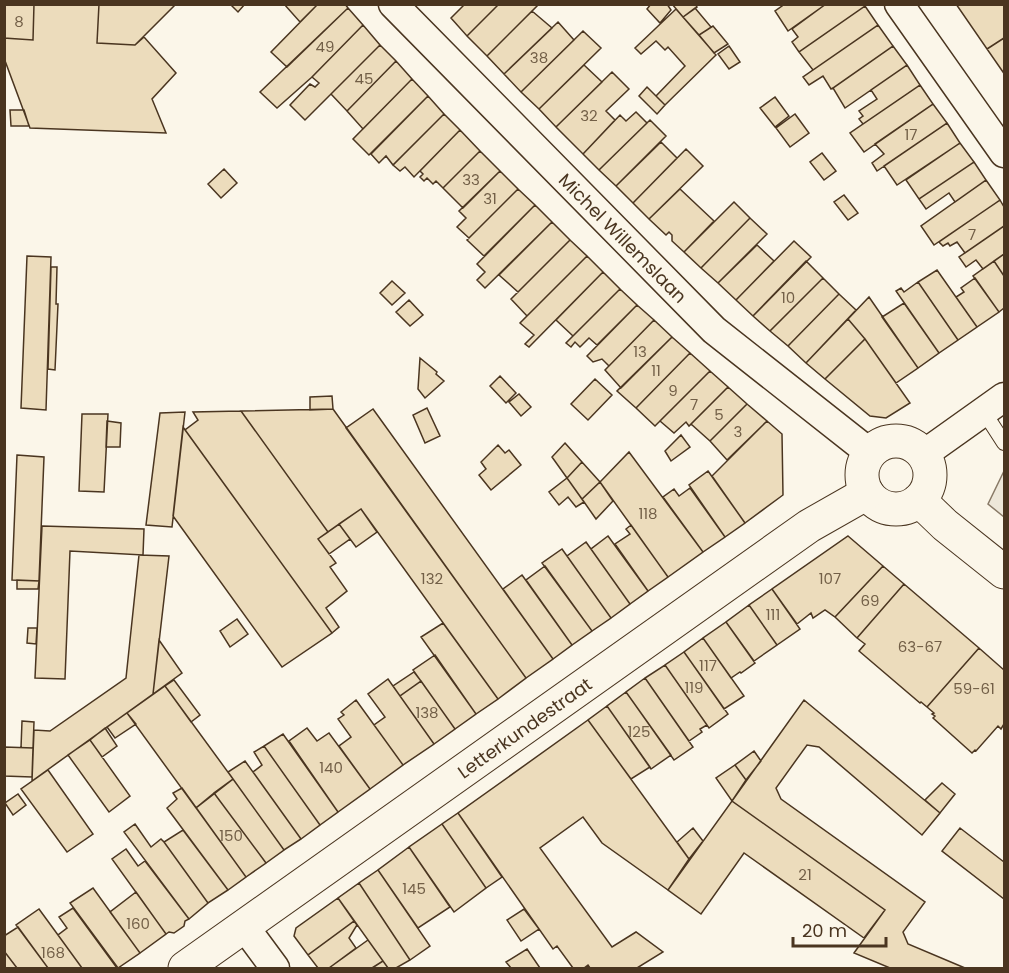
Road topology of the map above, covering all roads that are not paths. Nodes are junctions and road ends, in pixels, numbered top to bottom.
1 (393, 4) edge
2 (899, 4) edge
3 (1005, 153) edge
4 (994, 405) edge
5 (1005, 443) edge
6 (870, 453) junction
7 (924, 454) junction
8 (867, 493) junction
9 (919, 500) junction
10 (1005, 572) edge
11 (244, 926) junction
12 (185, 969) edge
13 (275, 969) edge

1 - 6 street, Michel Willemslaan
2 - 3 street
4 - 5 lane
4 - 7 street
6 - 7 street
6 - 8 street
7 - 9 street
8 - 9 street
8 - 11 street, Letterkundestraat
9 - 10 street
11 - 12 street, Letterkundestraat
11 - 13 street

